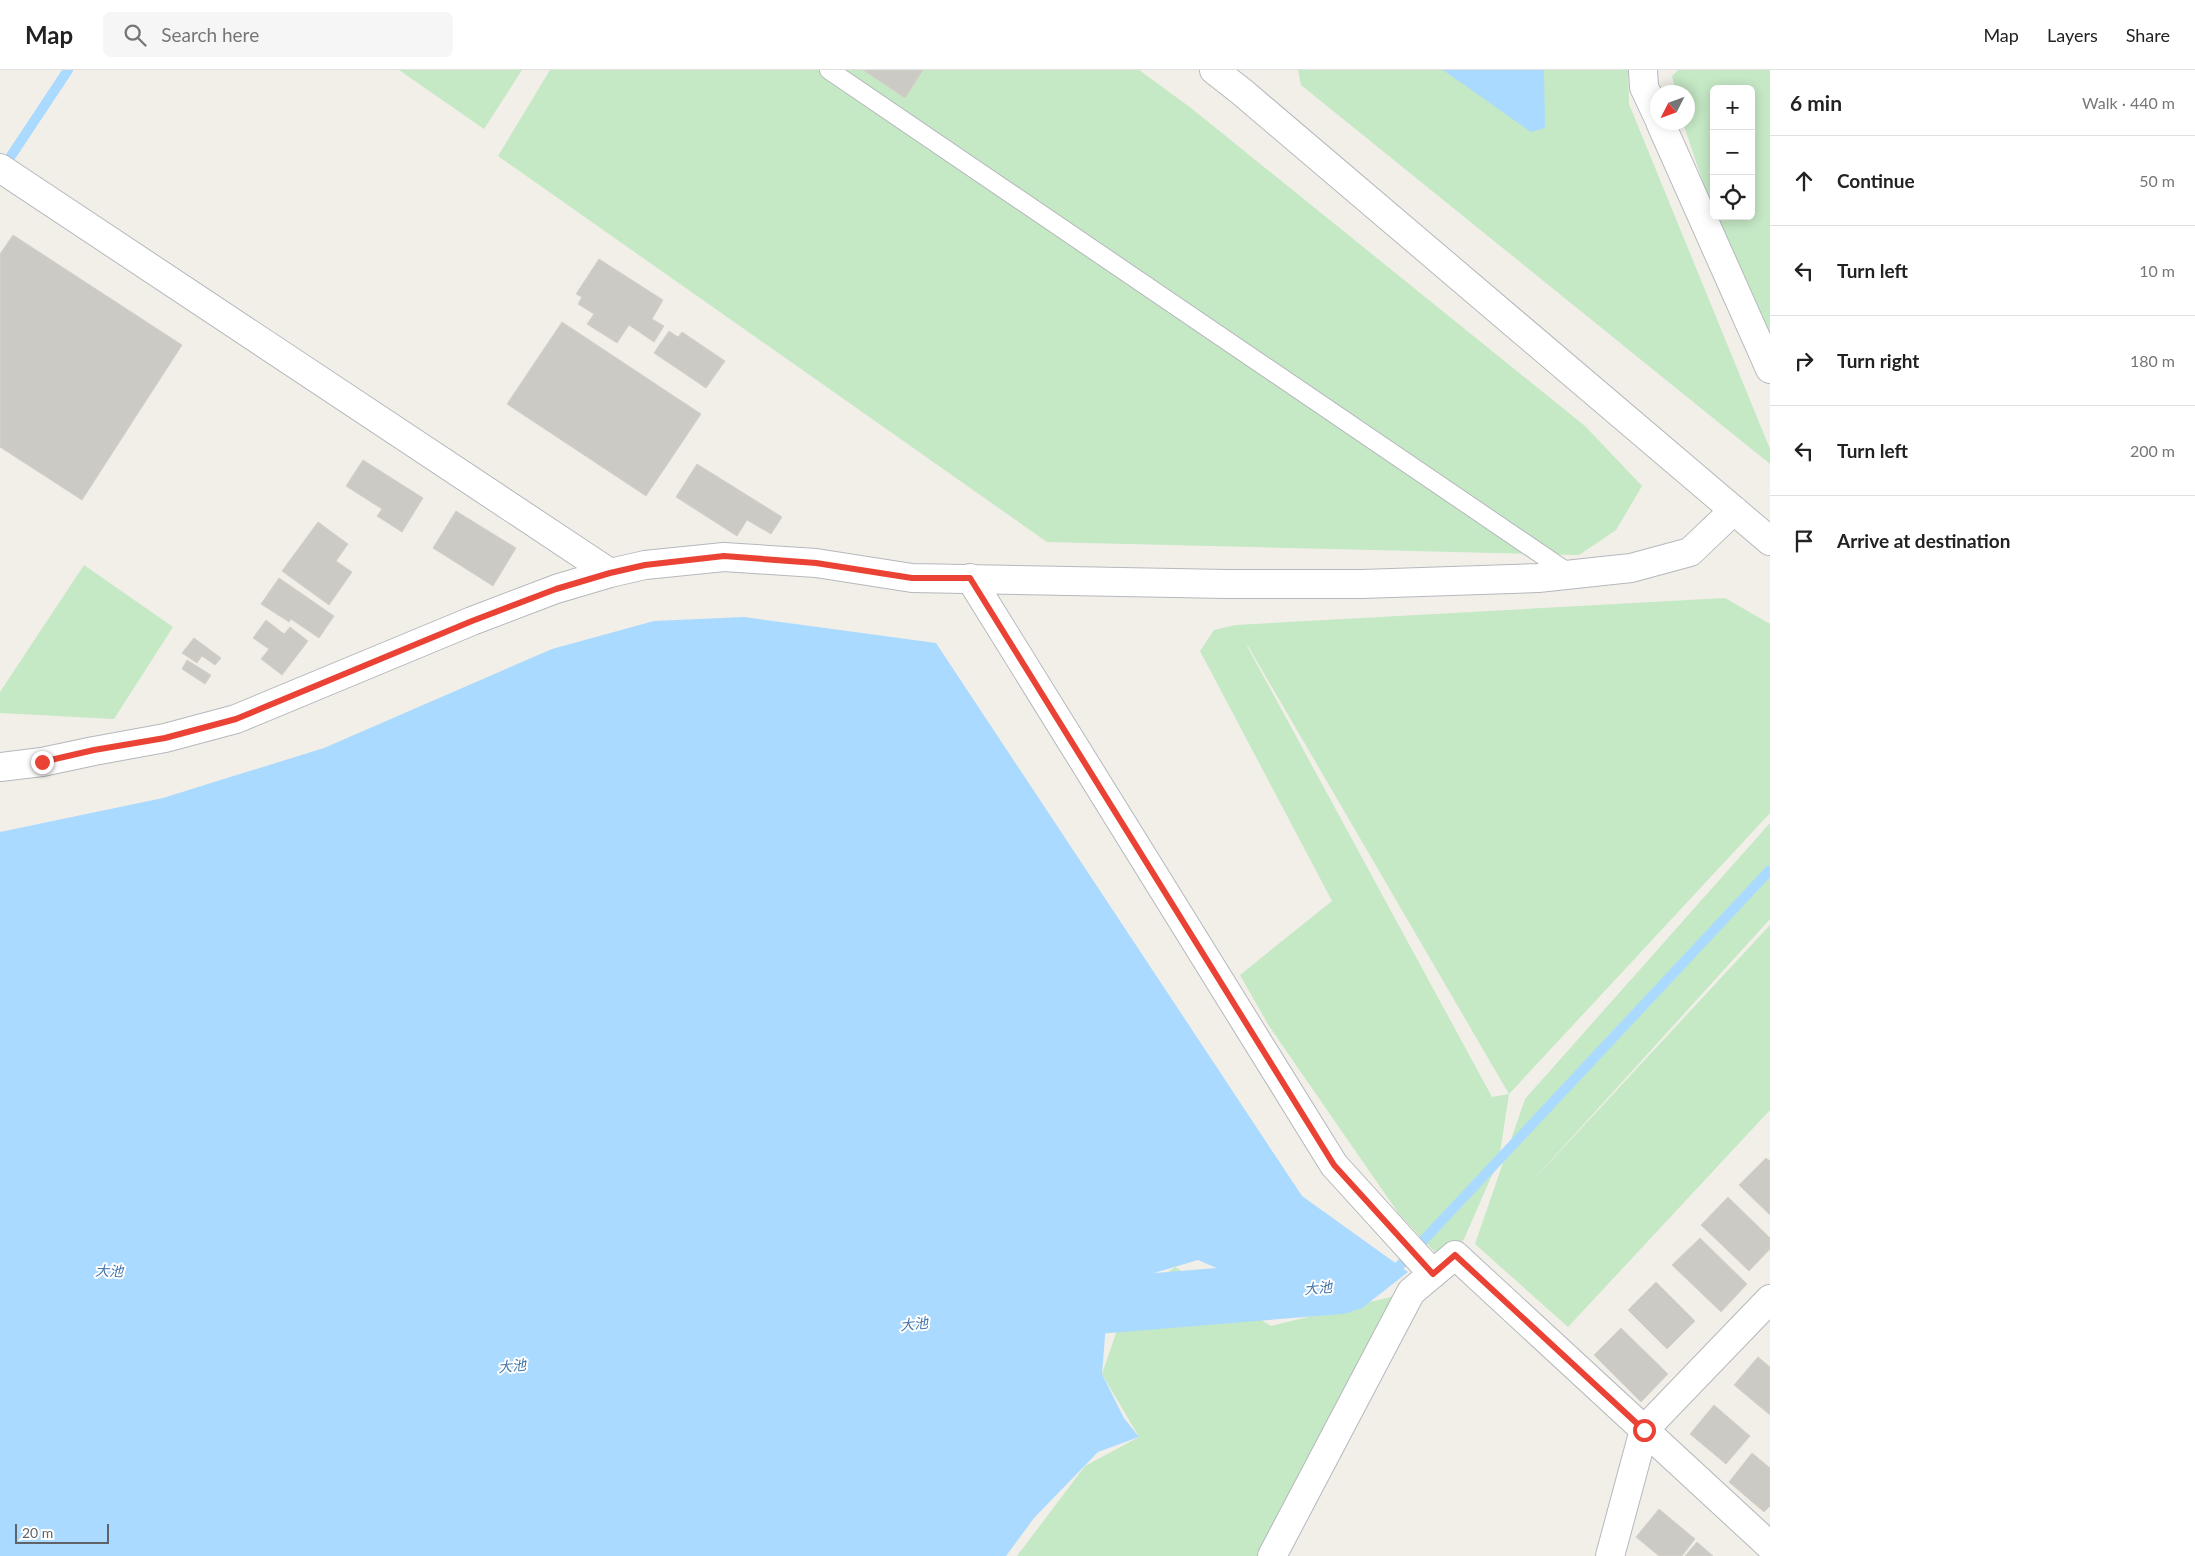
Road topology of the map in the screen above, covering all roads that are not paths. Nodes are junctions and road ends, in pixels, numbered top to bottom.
1 (828, 70) edge
2 (1214, 70) edge
3 (1642, 70) edge
4 (1650, 99) edge
5 (1664, 130) edge
6 (0, 168) edge
7 (1770, 368) edge
8 (1734, 510) junction
9 (1770, 541) edge
10 (610, 573) junction
11 (1570, 574) junction
12 (970, 578) junction
13 (0, 767) edge
14 (1433, 1274) junction
15 (1770, 1299) edge
16 (1644, 1430) junction
17 (1770, 1546) edge
18 (1272, 1556) edge
19 (1610, 1556) edge

1 - 11 lane
2 - 8 street
3 - 4 street
5 - 7 street
6 - 10 street
8 - 9 street
8 - 11 street
10 - 12 street
10 - 13 street
11 - 12 street
12 - 14 street
14 - 16 street
14 - 18 street
15 - 16 street
16 - 17 street
16 - 19 street

